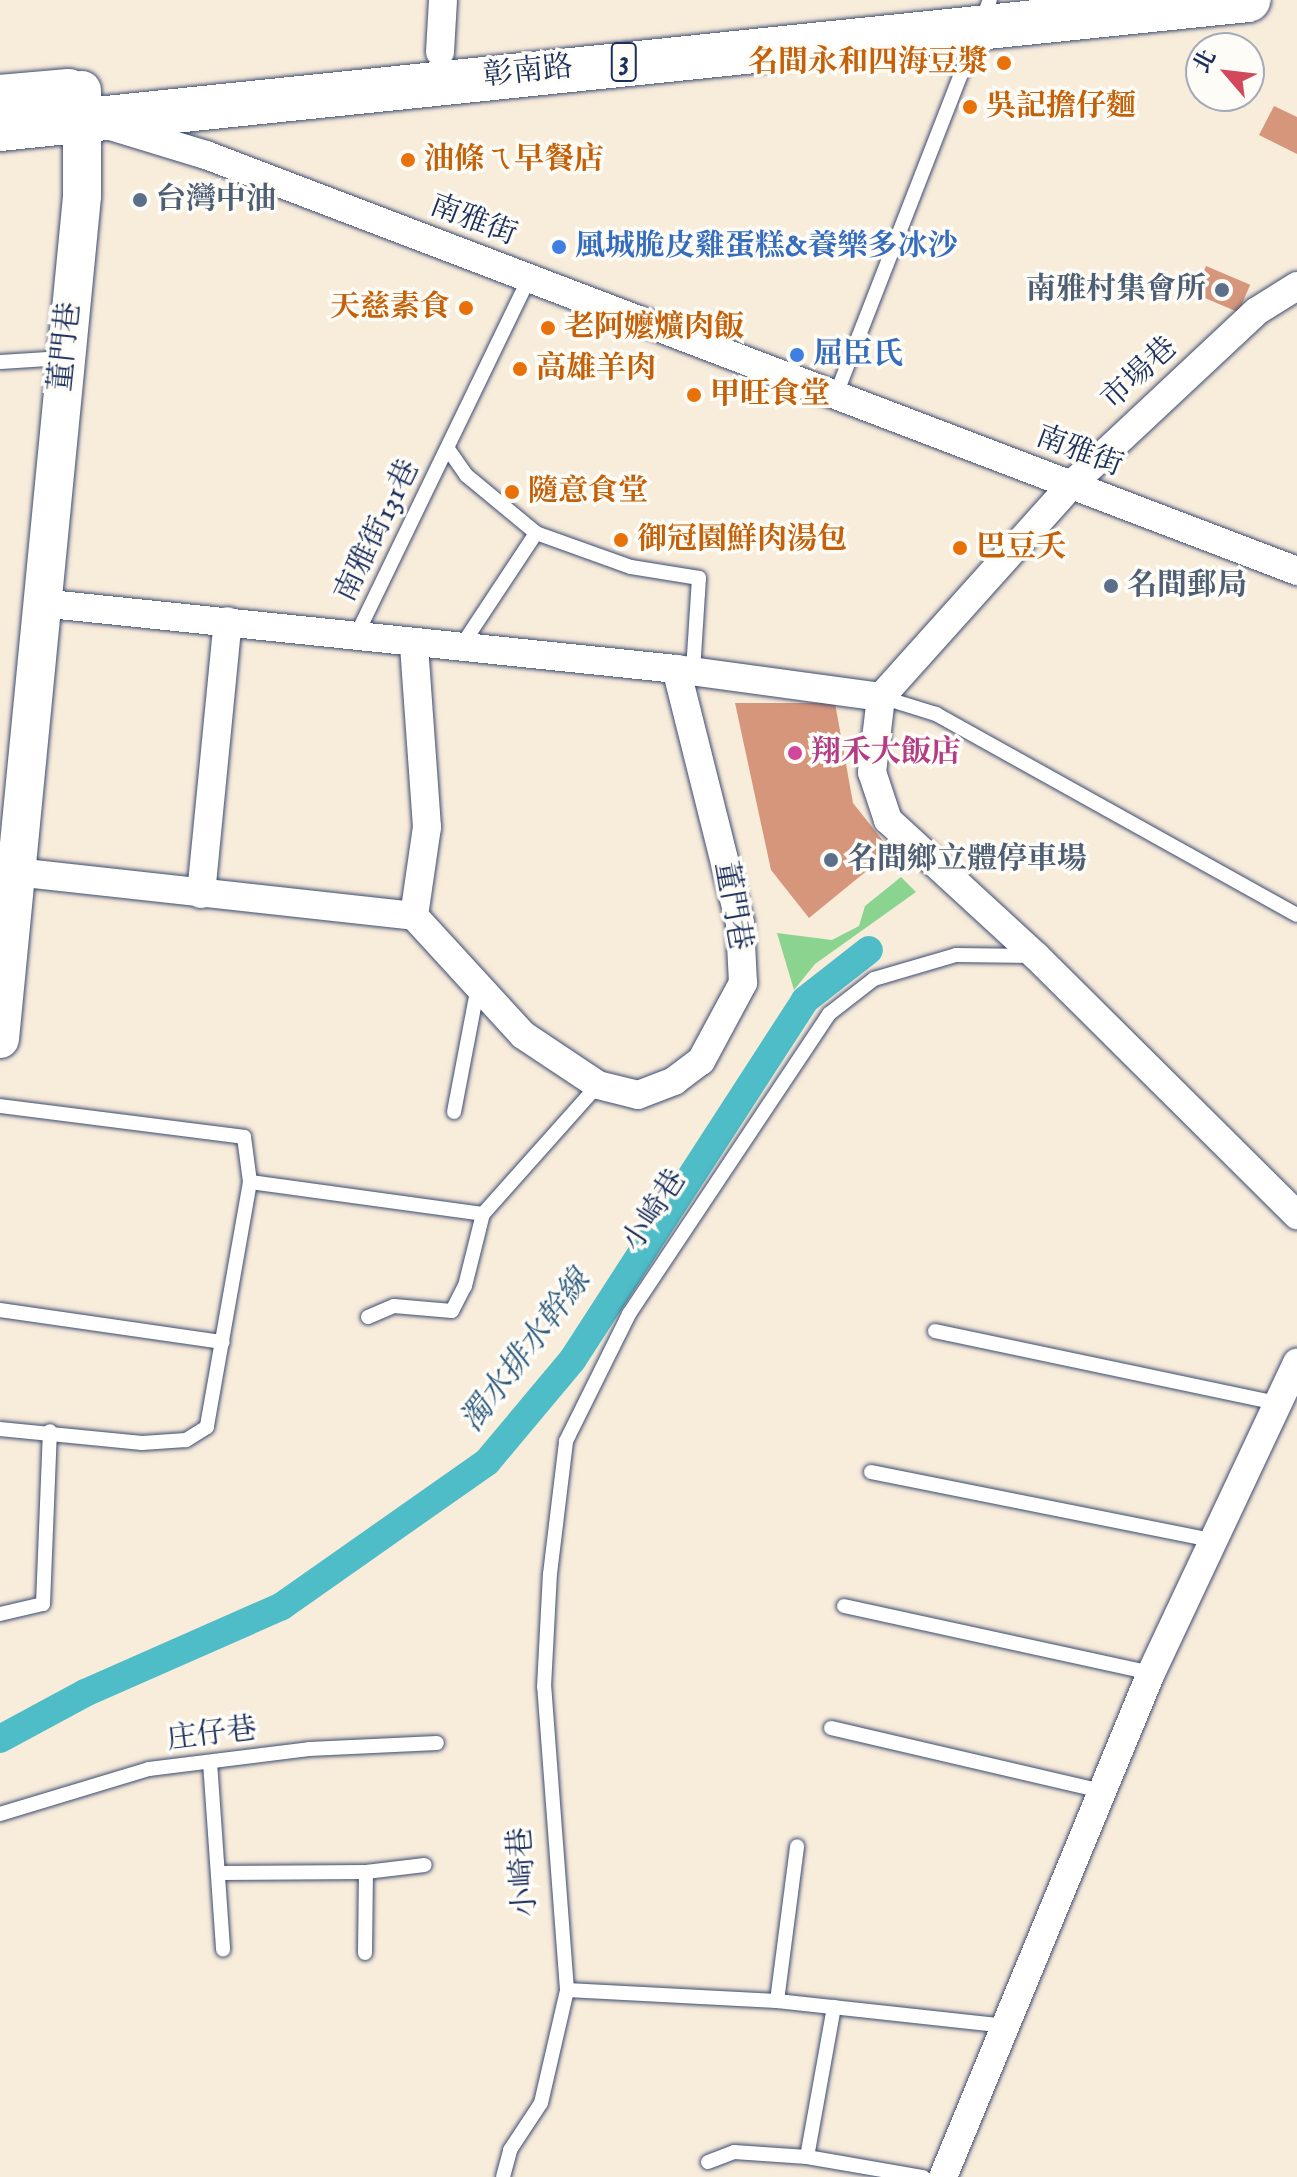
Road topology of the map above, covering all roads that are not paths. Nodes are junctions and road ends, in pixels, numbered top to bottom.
1 (443, 0) edge
2 (1248, 0) edge
3 (978, 10) edge
4 (440, 52) junction
5 (0, 97) edge
6 (83, 104) junction
7 (0, 129) edge
8 (529, 278) junction
9 (1297, 286) edge
10 (65, 358) junction
11 (0, 362) edge
12 (837, 392) junction
13 (448, 449) junction
14 (1070, 486) junction
15 (536, 533) junction
16 (1297, 571) edge
17 (40, 603) junction
18 (228, 621) junction
19 (356, 636) junction
20 (414, 644) junction
21 (459, 648) junction
22 (685, 670) junction
23 (881, 697) junction
24 (16, 872) junction
25 (201, 894) junction
26 (1295, 909) edge
27 (414, 916) junction
28 (6, 924) edge
29 (1036, 956) junction
30 (478, 986) junction
31 (0, 1039) edge
32 (598, 1085) junction
33 (0, 1106) edge
34 (454, 1112) dead end
35 (250, 1182) junction
36 (483, 1214) junction
37 (1297, 1215) edge
38 (0, 1310) edge
39 (368, 1317) dead end
40 (935, 1331) dead end
41 (223, 1342) junction
42 (1297, 1363) edge
43 (1278, 1403) junction
44 (0, 1429) edge
45 (50, 1431) junction
46 (871, 1472) dead end
47 (1211, 1540) junction
48 (844, 1606) dead end
49 (0, 1614) edge
50 (1151, 1673) junction
51 (831, 1728) dead end
52 (437, 1743) dead end
53 (210, 1762) junction
54 (1101, 1791) junction
55 (0, 1814) edge
56 (797, 1846) dead end
57 (425, 1865) dead end
58 (366, 1872) junction
59 (221, 1873) junction
60 (223, 1950) dead end
61 (365, 1953) dead end
62 (567, 1990) junction
63 (777, 2001) junction
64 (834, 2007) junction
65 (1007, 2026) junction
66 (807, 2157) junction
67 (708, 2162) dead end
68 (503, 2177) edge
69 (923, 2177) edge
70 (943, 2177) edge

1 - 4 street, 彰南路
2 - 3 main road, 彰南路 / 3
3 - 4 main road, 彰南路 / 3
3 - 6 main road, 彰南路 / 3
3 - 12 lane
4 - 6 main road, 彰南路 / 3
5 - 6 main road, 彰南路 / 3
6 - 7 main road, 彰南路 / 3
6 - 8 street, 南雅街
6 - 10 street, 董門巷
8 - 12 street, 南雅街
8 - 13 lane, 南雅街131巷
9 - 14 street, 市場巷
10 - 11 lane
10 - 17 street, 董門巷
12 - 14 street, 南雅街
13 - 15 lane, 南雅街131巷
13 - 19 lane, 南雅街131巷
14 - 16 street, 南雅街
14 - 23 street, 市場巷
15 - 21 lane
15 - 22 lane, 南雅街131巷
17 - 18 street
17 - 24 street, 董門巷
18 - 19 street
18 - 25 street
19 - 20 street
20 - 21 street
20 - 27 street
21 - 22 street
22 - 23 street
22 - 32 street, 董門巷
23 - 26 lane
23 - 29 street
24 - 25 street
24 - 28 street, 董門巷
25 - 27 street
27 - 30 street, 董門巷
28 - 31 street, 董門巷
29 - 37 street
29 - 62 lane, 小崎巷
30 - 32 street, 董門巷
30 - 34 lane
32 - 36 lane
33 - 35 lane
35 - 36 lane
35 - 41 lane
36 - 39 lane
38 - 41 lane
40 - 43 lane
41 - 45 lane
42 - 43 street
43 - 47 street
44 - 45 lane
45 - 49 lane
46 - 47 lane
47 - 50 street
48 - 50 lane
50 - 54 street
51 - 54 lane
52 - 53 lane, 庄仔巷
53 - 55 lane, 庄仔巷
53 - 59 lane
54 - 65 street
56 - 63 lane
57 - 58 lane
58 - 59 lane
58 - 61 lane
59 - 60 lane
62 - 63 lane
62 - 68 lane, 小崎巷
63 - 64 lane
64 - 65 lane
64 - 66 lane
65 - 70 street
66 - 67 lane
66 - 69 lane

